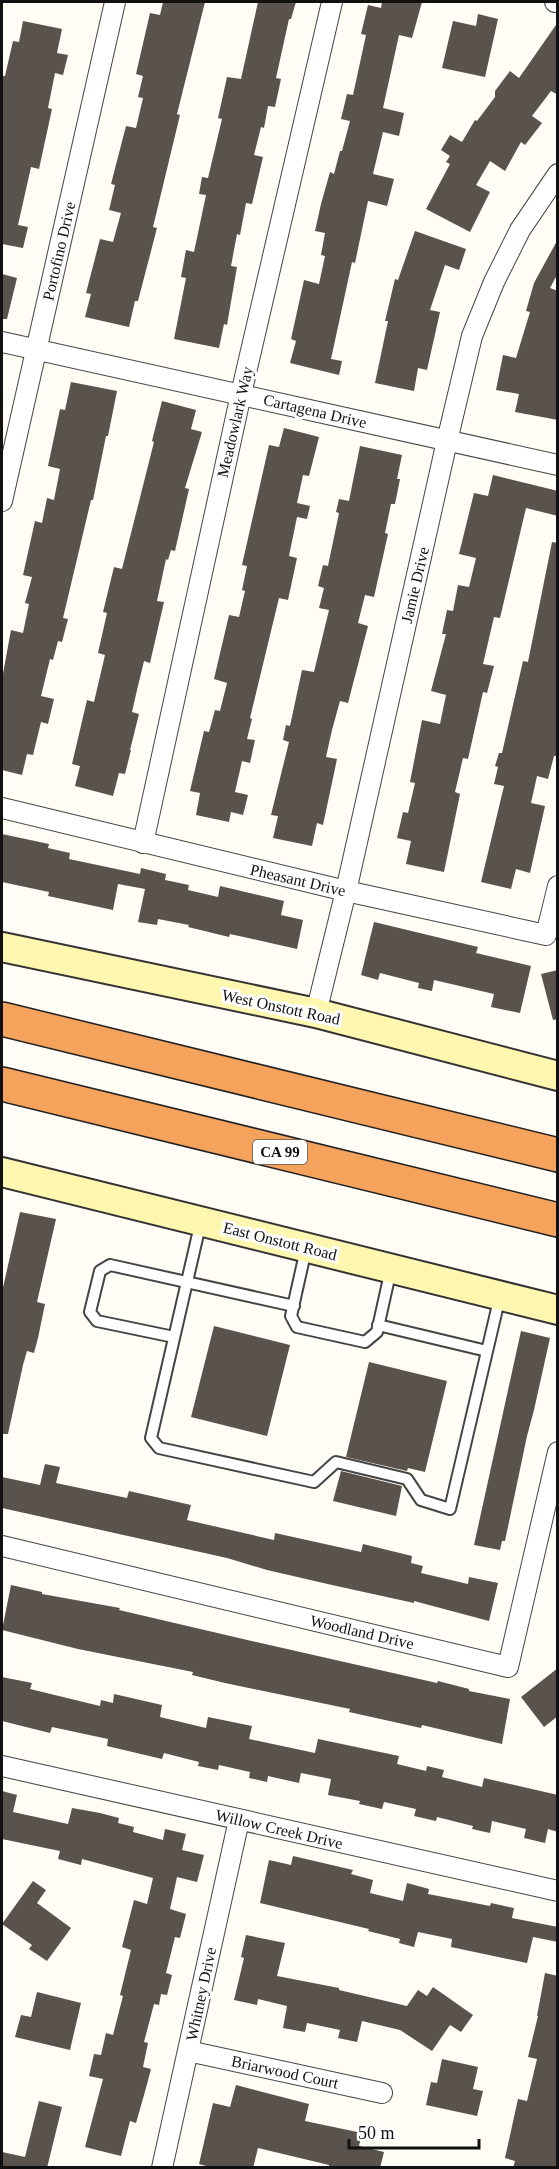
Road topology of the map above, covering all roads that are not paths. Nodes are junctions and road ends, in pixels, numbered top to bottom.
1 (115, 2) edge
2 (332, 2) edge
3 (558, 174) edge
4 (2, 342) edge
5 (36, 350) junction
6 (241, 394) junction
7 (447, 441) junction
8 (558, 465) edge
9 (2, 501) edge
10 (2, 808) edge
11 (143, 843) junction
12 (558, 886) edge
13 (346, 891) junction
14 (2, 947) edge
15 (316, 1013) junction
16 (2, 1020) edge
17 (558, 1076) edge
18 (2, 1084) edge
19 (558, 1155) edge
20 (2, 1172) edge
21 (558, 1220) edge
22 (201, 1221) junction
23 (307, 1248) junction
24 (391, 1269) junction
25 (187, 1282) junction
26 (500, 1296) junction
27 (294, 1306) junction
28 (558, 1310) edge
29 (378, 1325) junction
30 (174, 1337) junction
31 (487, 1351) junction
32 (558, 1452) edge
33 (2, 1546) edge
34 (2, 1766) edge
35 (239, 1820) junction
36 (558, 1891) edge
37 (188, 2051) junction
38 (382, 2093) dead end
39 (162, 2168) edge

1 - 5 street, Portofino Drive
2 - 6 street, Meadowlark Way
3 - 7 street, Jamie Drive
4 - 5 street, Cartagena Drive
5 - 6 street, Cartagena Drive
5 - 9 street, Portofino Drive
6 - 7 street, Cartagena Drive
6 - 11 street, Meadowlark Way
7 - 8 street, Cartagena Drive
7 - 13 street, Jamie Drive
10 - 11 street, Pheasant Drive
11 - 13 street, Pheasant Drive
12 - 13 street, Pheasant Drive
13 - 15 street, Jamie Drive
14 - 15 street, West Onstott Road
15 - 17 street, West Onstott Road
16 - 19 highway
18 - 21 highway, CA 99
20 - 22 street, East Onstott Road
22 - 23 street, East Onstott Road
22 - 25 lane
23 - 24 street, East Onstott Road
23 - 27 lane
24 - 26 street, East Onstott Road
24 - 29 lane
25 - 27 lane
25 - 30 lane
25 - 30 lane
26 - 28 street, East Onstott Road
26 - 31 lane
27 - 29 lane
29 - 31 lane
30 - 31 lane
32 - 33 street, Woodland Drive
34 - 35 street, Willow Creek Drive
35 - 36 street, Willow Creek Drive
35 - 37 street, Whitney Drive
37 - 38 street, Briarwood Court
37 - 39 street, Whitney Drive

